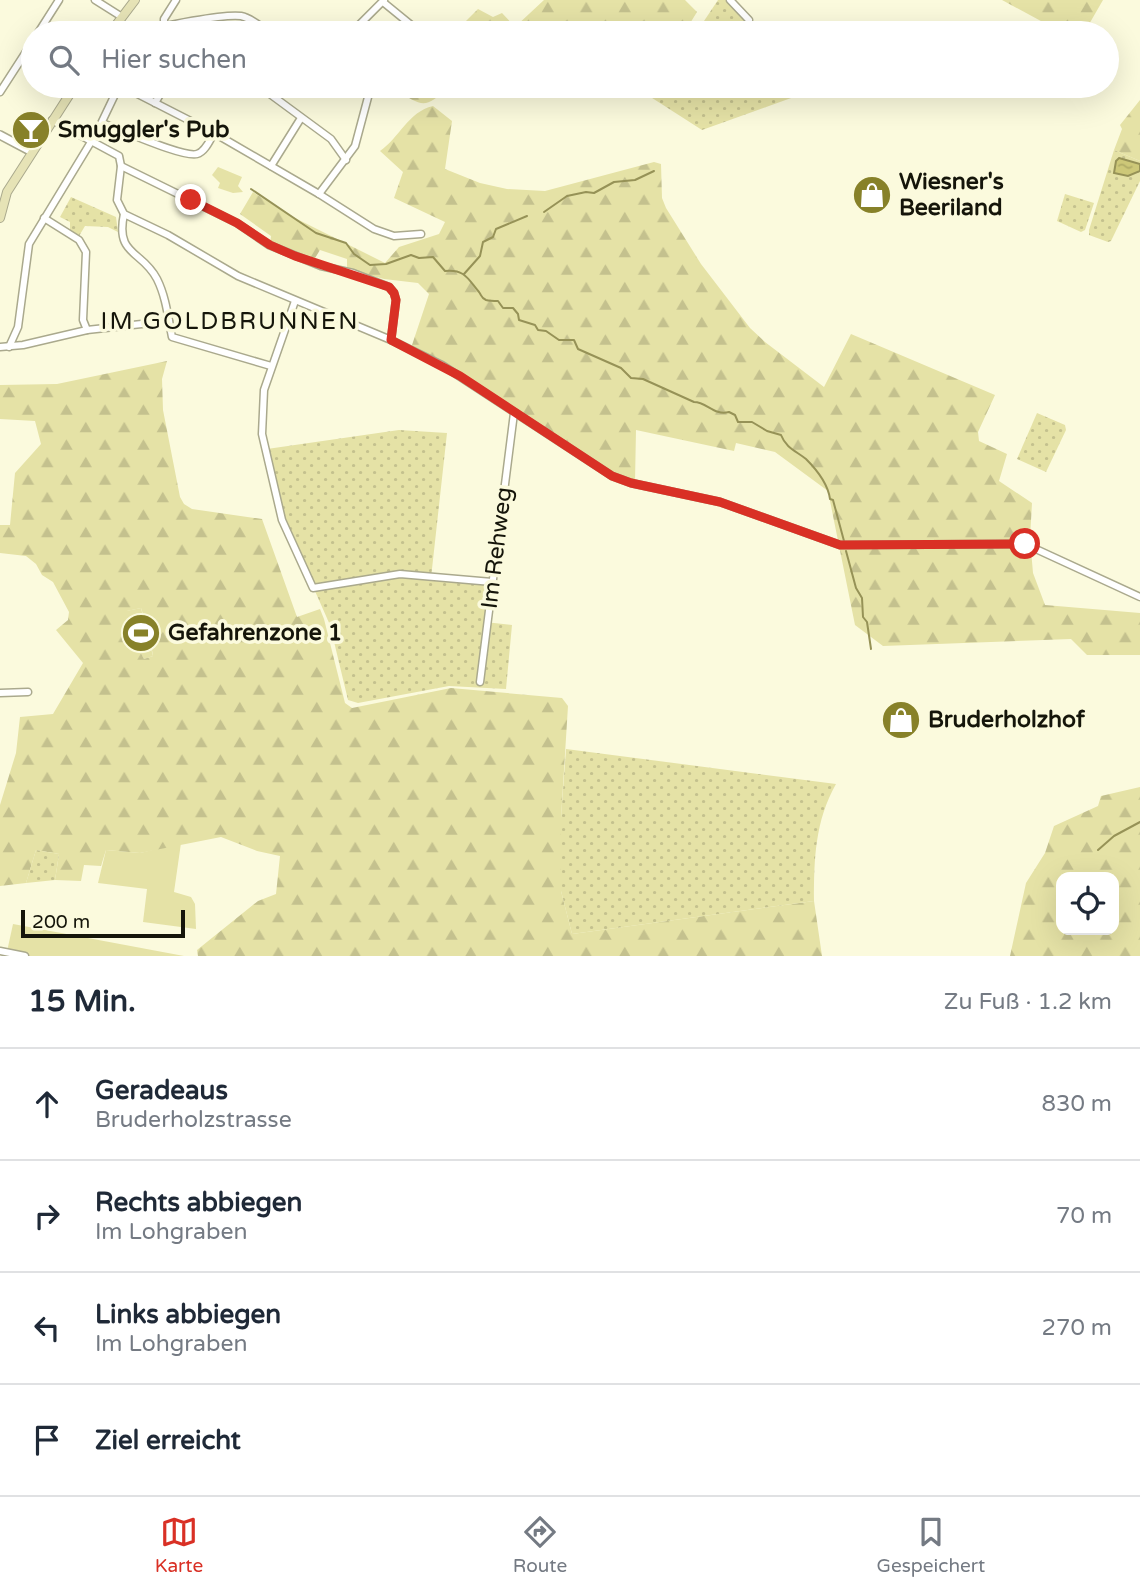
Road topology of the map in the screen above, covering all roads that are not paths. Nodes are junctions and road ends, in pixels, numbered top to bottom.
1 (59, 0) edge
2 (95, 0) edge
3 (135, 0) edge
4 (176, 0) edge
5 (730, 0) edge
6 (384, 1) edge
7 (122, 17) junction
8 (749, 20) dead end
9 (46, 21) edge
10 (119, 21) edge
11 (164, 21) edge
12 (207, 21) edge
13 (250, 21) edge
14 (363, 21) edge
15 (408, 21) edge
16 (21, 60) edge
17 (0, 92) edge
18 (67, 98) edge
19 (115, 98) edge
20 (145, 98) edge
21 (158, 98) edge
22 (275, 98) edge
23 (368, 98) edge
24 (155, 103) junction
25 (301, 118) junction
26 (52, 120) junction
27 (102, 123) junction
28 (214, 133) junction
29 (0, 135) edge
30 (92, 141) junction
31 (32, 152) junction
32 (346, 160) junction
33 (121, 166) junction
34 (271, 166) junction
35 (319, 194) junction
36 (124, 214) junction
37 (0, 218) edge
38 (44, 218) junction
39 (421, 234) dead end
40 (295, 301) junction
41 (169, 321) junction
42 (87, 330) junction
43 (391, 340) junction
44 (0, 347) edge
45 (9, 347) junction
46 (271, 366) junction
47 (514, 413) junction
48 (492, 582) junction
49 (1140, 597) edge
50 (480, 682) dead end
51 (28, 692) dead end
52 (0, 693) edge
53 (0, 951) edge
54 (25, 956) edge

1 - 9 street
2 - 7 street
3 - 7 main road
4 - 11 street
5 - 8 street
6 - 14 street
6 - 15 street
7 - 10 main road
12 - 13 street
16 - 17 street
18 - 26 main road
19 - 27 street
20 - 24 street
21 - 24 street
22 - 25 street
23 - 32 street
24 - 28 street
25 - 32 street
25 - 34 street
26 - 30 street
26 - 31 main road
27 - 28 street
27 - 30 street
28 - 34 street
29 - 31 street
30 - 33 street
30 - 38 street
31 - 37 main road
32 - 35 street
33 - 36 street
33 - 43 street
34 - 35 street
35 - 39 street
36 - 40 street
36 - 41 street
38 - 42 street
38 - 45 street
40 - 43 street
40 - 46 street
41 - 42 street
41 - 46 street
42 - 45 street
43 - 47 street
44 - 45 street
46 - 48 street
47 - 48 street, Im Rehweg
47 - 49 street
48 - 50 street, Im Rehweg
51 - 52 street
53 - 54 street

